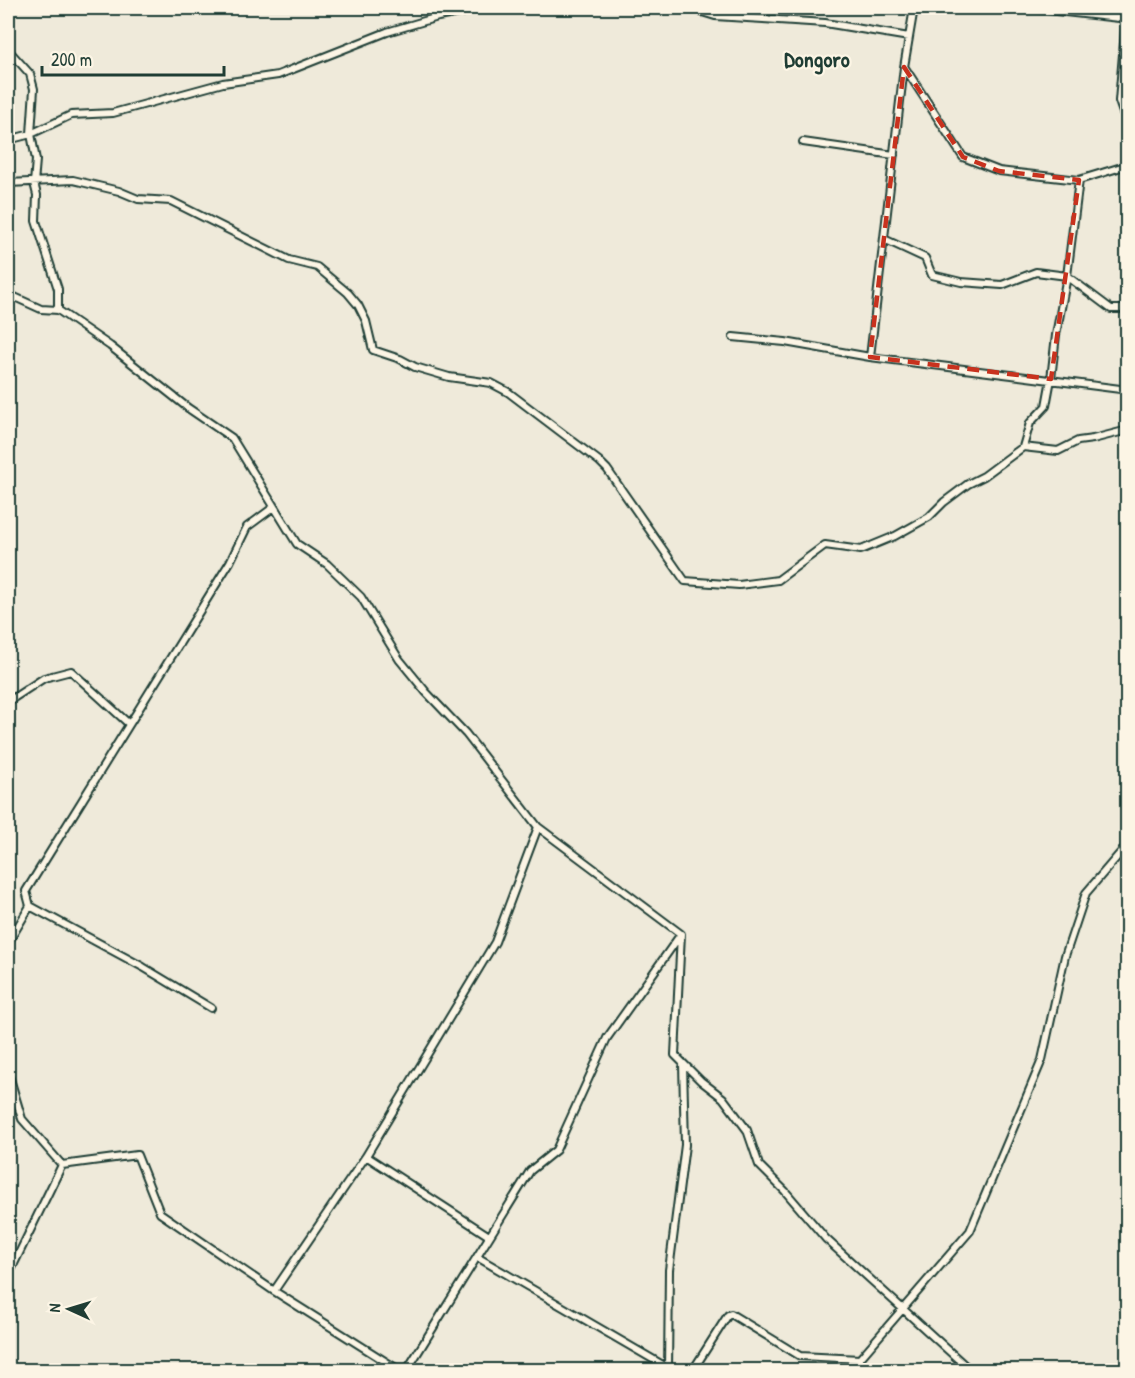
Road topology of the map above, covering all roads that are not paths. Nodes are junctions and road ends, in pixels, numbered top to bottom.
1 (485, 8) edge
2 (689, 8) edge
3 (914, 8) edge
4 (1029, 8) edge
5 (1097, 8) edge
6 (1088, 14) junction
7 (1127, 19) edge
8 (909, 37) junction
9 (8, 53) edge
10 (904, 67) junction
11 (1128, 127) edge
12 (32, 134) junction
13 (8, 140) edge
14 (803, 142) dead end
15 (1128, 148) edge
16 (894, 154) junction
17 (1126, 165) edge
18 (1079, 180) junction
19 (8, 183) edge
20 (34, 183) junction
21 (884, 239) junction
22 (1067, 276) junction
23 (8, 294) edge
24 (1128, 309) edge
25 (58, 310) junction
26 (733, 337) dead end
27 (870, 357) junction
28 (1052, 379) junction
29 (1128, 390) edge
30 (1128, 430) edge
31 (1023, 447) junction
32 (274, 507) junction
33 (8, 700) edge
34 (129, 724) junction
35 (538, 827) junction
36 (1128, 844) edge
37 (30, 906) junction
38 (681, 934) junction
39 (8, 943) edge
40 (211, 1008) dead end
41 (683, 1063) junction
42 (8, 1072) edge
43 (366, 1156) junction
44 (62, 1165) junction
45 (489, 1236) junction
46 (477, 1257) junction
47 (8, 1276) edge
48 (274, 1292) junction
49 (903, 1311) junction
50 (860, 1359) junction
51 (668, 1369) edge
52 (399, 1371) edge
53 (407, 1371) edge
54 (693, 1371) edge
55 (850, 1371) edge
56 (970, 1371) edge

1 - 12 street
2 - 8 street
3 - 8 street
4 - 6 street
5 - 6 street
6 - 7 street
7 - 11 street
8 - 10 street
9 - 12 street
10 - 16 street
10 - 18 street
12 - 13 street
12 - 20 street
14 - 16 street
15 - 17 street
16 - 21 street
17 - 18 street
18 - 22 street
19 - 20 street
20 - 25 street
20 - 31 street
21 - 22 street
21 - 27 street
22 - 24 street
22 - 28 street
23 - 25 street
25 - 32 street
26 - 27 street
27 - 28 street
28 - 29 street
28 - 31 street
30 - 31 street
32 - 34 street
32 - 35 street
33 - 34 street
34 - 37 street
35 - 38 street
35 - 43 street
36 - 49 street
37 - 39 street
37 - 40 street
38 - 41 street
38 - 45 street
41 - 49 street
41 - 51 street
42 - 44 street
43 - 45 street
43 - 48 street
44 - 47 street
44 - 48 street
45 - 46 street
46 - 51 street
46 - 53 street
48 - 52 street
49 - 50 street
49 - 56 street
50 - 54 street
50 - 55 street

